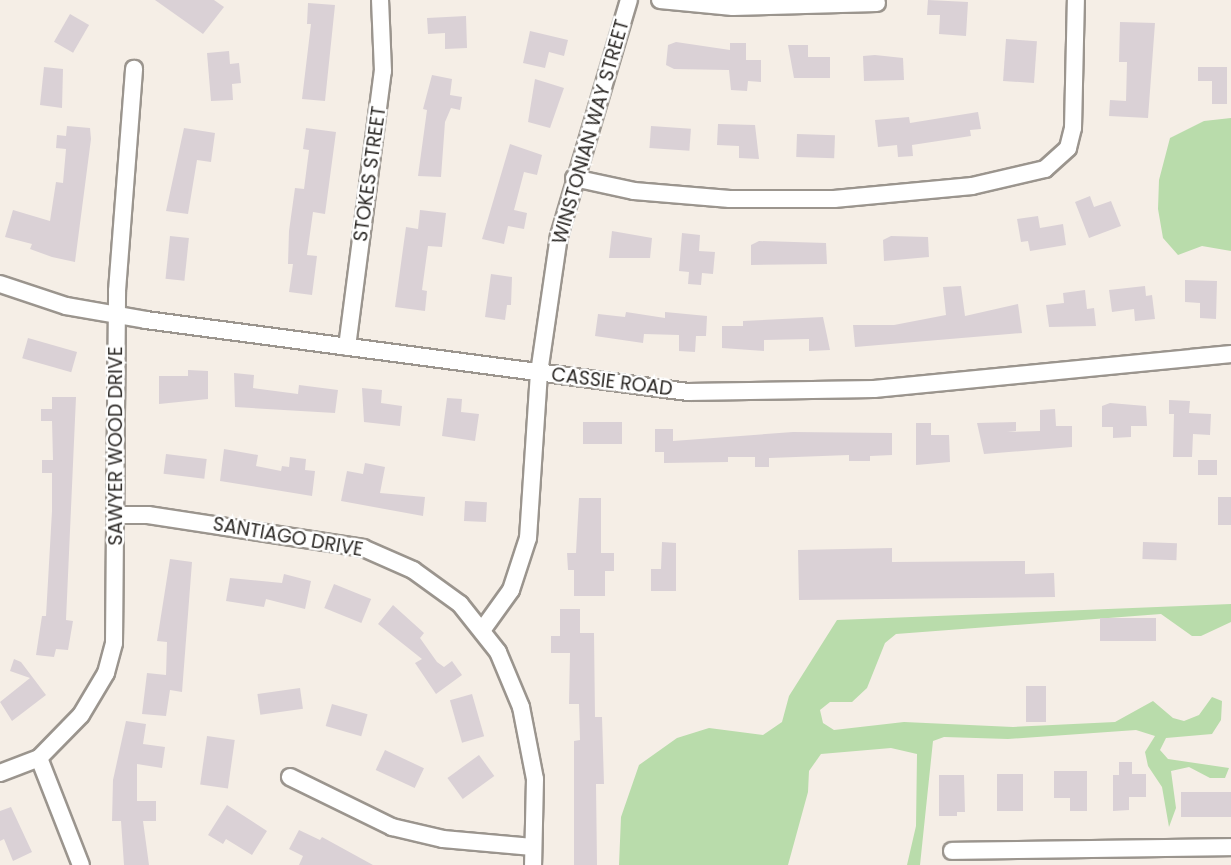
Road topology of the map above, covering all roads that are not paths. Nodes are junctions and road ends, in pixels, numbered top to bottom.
1 (380, 0) edge
2 (629, 0) edge
3 (660, 0) edge
4 (1076, 0) edge
5 (877, 3) dead end
6 (134, 69) dead end
7 (574, 178) junction
8 (0, 284) edge
9 (117, 315) junction
10 (347, 347) junction
11 (1231, 354) edge
12 (539, 373) junction
13 (116, 515) junction
14 (483, 629) junction
15 (38, 758) junction
16 (0, 772) edge
17 (290, 776) dead end
18 (1231, 846) edge
19 (533, 847) junction
20 (952, 851) dead end
21 (81, 865) edge
22 (533, 865) edge

1 - 10 street, STOKES STREET
2 - 7 street, WINSTONIAN WAY STREET
3 - 5 street
4 - 7 street
6 - 9 street, SAWYER WOOD DRIVE
7 - 12 street, WINSTONIAN WAY STREET
8 - 9 street, CASSIE ROAD
9 - 10 street, CASSIE ROAD
9 - 13 street, SAWYER WOOD DRIVE
10 - 12 street, CASSIE ROAD
11 - 12 street, CASSIE ROAD
12 - 14 street, WINSTONIAN WAY STREET
13 - 14 street, SANTIAGO DRIVE
13 - 15 street, SAWYER WOOD DRIVE
14 - 19 street, SANTIAGO DRIVE
15 - 16 street, SAWYER WOOD DRIVE
15 - 21 street
17 - 19 street
18 - 20 street
19 - 22 street, SANTIAGO DRIVE

